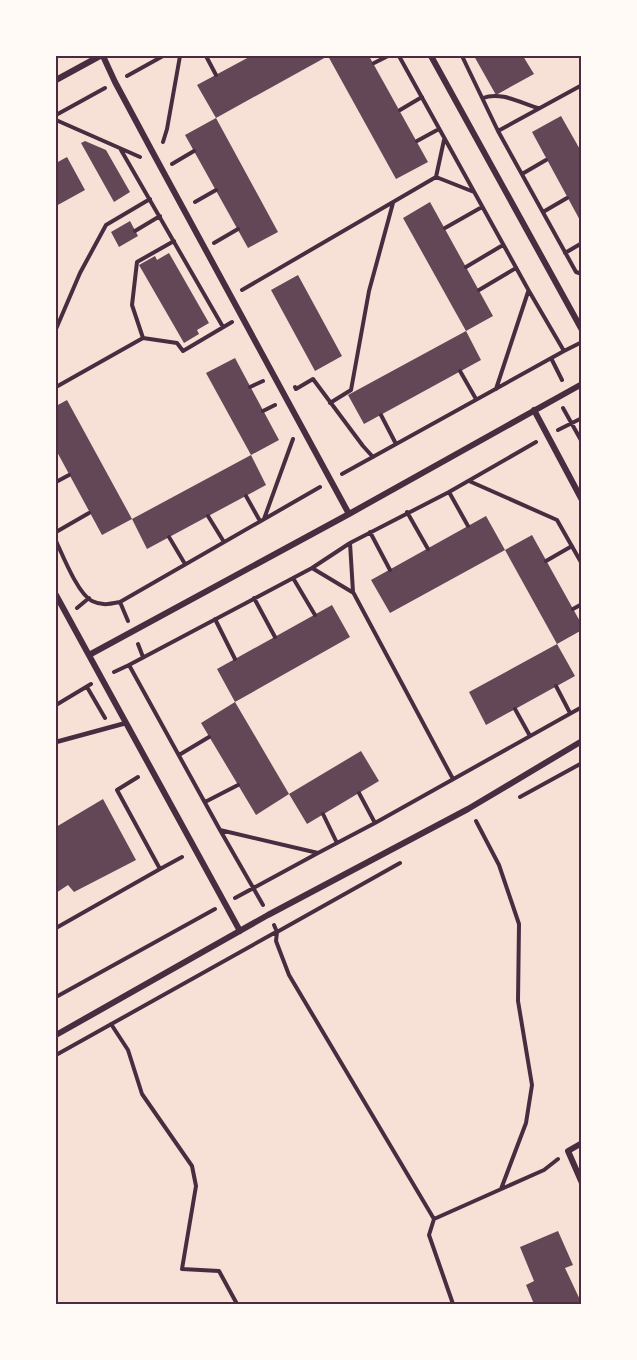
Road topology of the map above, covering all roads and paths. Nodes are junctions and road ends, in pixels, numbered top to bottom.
1 (102, 56) edge
2 (206, 56) edge
3 (387, 56) edge
4 (399, 56) edge
5 (431, 56) edge
6 (462, 56) edge
7 (374, 63) dead end
8 (216, 75) dead end
9 (56, 80) edge
10 (582, 85) edge
11 (422, 97) junction
12 (483, 98) junction
13 (539, 109) junction
14 (400, 110) dead end
15 (438, 129) junction
16 (498, 131) junction
17 (156, 137) dead end
18 (444, 139) junction
19 (417, 141) dead end
20 (161, 147) dead end
21 (120, 149) dead end
22 (195, 151) dead end
23 (166, 156) dead end
24 (546, 160) dead end
25 (171, 164) junction
26 (176, 174) dead end
27 (522, 174) junction
28 (436, 177) junction
29 (216, 190) dead end
30 (474, 192) junction
31 (567, 198) dead end
32 (150, 200) junction
33 (393, 202) junction
34 (192, 204) dead end
35 (482, 207) junction
36 (543, 212) junction
37 (160, 216) junction
38 (445, 228) dead end
39 (238, 229) dead end
40 (135, 231) dead end
41 (208, 233) dead end
42 (174, 241) junction
43 (214, 243) junction
44 (582, 243) edge
45 (503, 245) junction
46 (219, 253) dead end
47 (565, 253) junction
48 (466, 267) dead end
49 (516, 268) junction
50 (582, 274) edge
51 (479, 290) dead end
52 (529, 291) junction
53 (242, 316) junction
54 (223, 327) dead end
55 (56, 329) edge
56 (582, 330) edge
57 (143, 338) junction
58 (582, 342) edge
59 (564, 351) junction
60 (460, 371) dead end
61 (266, 379) dead end
62 (290, 379) dead end
63 (582, 384) edge
64 (56, 387) edge
65 (250, 387) dead end
66 (495, 389) junction
67 (476, 399) junction
68 (278, 403) dead end
69 (330, 403) junction
70 (534, 410) junction
71 (263, 411) dead end
72 (381, 415) dead end
73 (582, 418) edge
74 (295, 433) dead end
75 (548, 436) junction
76 (396, 444) junction
77 (373, 457) junction
78 (69, 475) dead end
79 (332, 480) junction
80 (468, 481) junction
81 (56, 482) edge
82 (449, 492) junction
83 (246, 496) dead end
84 (582, 500) edge
85 (407, 512) junction
86 (89, 513) dead end
87 (350, 514) junction
88 (208, 516) dead end
89 (262, 520) junction
90 (468, 526) dead end
91 (56, 532) edge
92 (370, 532) junction
93 (169, 537) dead end
94 (56, 541) edge
95 (224, 542) junction
96 (350, 543) junction
97 (572, 546) junction
98 (428, 549) dead end
99 (546, 561) dead end
100 (185, 564) junction
101 (582, 564) edge
102 (312, 568) junction
103 (390, 570) dead end
104 (293, 578) junction
105 (353, 592) junction
106 (56, 595) edge
107 (254, 598) junction
108 (582, 604) edge
109 (573, 609) dead end
110 (315, 615) dead end
111 (215, 619) junction
112 (275, 637) dead end
113 (88, 655) junction
114 (235, 659) dead end
115 (129, 665) junction
116 (102, 679) junction
117 (556, 686) dead end
118 (56, 705) edge
119 (582, 707) edge
120 (516, 709) dead end
121 (570, 713) junction
122 (126, 723) junction
123 (530, 736) junction
124 (209, 737) dead end
125 (582, 741) edge
126 (56, 742) edge
127 (179, 755) junction
128 (138, 777) dead end
129 (453, 779) junction
130 (238, 785) dead end
131 (358, 793) dead end
132 (206, 802) junction
133 (323, 814) dead end
134 (476, 821) dead end
135 (375, 823) junction
136 (220, 830) junction
137 (337, 843) junction
138 (318, 852) junction
139 (182, 856) dead end
140 (160, 869) junction
141 (253, 888) junction
142 (225, 904) junction
143 (56, 928) edge
144 (240, 931) junction
145 (56, 997) edge
146 (111, 1024) junction
147 (56, 1035) edge
148 (56, 1055) edge
149 (582, 1143) edge
150 (568, 1151) junction
151 (582, 1183) edge
152 (501, 1189) junction
153 (434, 1219) junction
154 (237, 1305) edge
155 (453, 1305) edge

1 - 9 street
1 - 53 street
2 - 8 path
3 - 7 path
4 - 11 path
5 - 56 street
6 - 12 path
10 - 13 path
11 - 14 path
11 - 15 path
12 - 13 path
12 - 16 path
13 - 16 path
15 - 18 path
15 - 19 path
16 - 27 path
17 - 20 path
18 - 28 path
18 - 30 path
21 - 32 path
22 - 25 path
23 - 25 path
24 - 27 path
25 - 26 path
27 - 36 path
28 - 30 path
28 - 33 path
29 - 34 path
30 - 35 path
31 - 36 path
32 - 37 path
32 - 55 path
33 - 53 path
33 - 69 path
35 - 38 path
35 - 45 path
36 - 47 path
37 - 40 path
37 - 42 path
39 - 43 path
41 - 43 path
42 - 54 path
42 - 57 path
43 - 46 path
44 - 47 path
45 - 48 path
45 - 49 path
47 - 50 path
49 - 51 path
49 - 52 path
52 - 59 path
52 - 66 path
53 - 57 path
53 - 79 street
57 - 64 path
58 - 59 path
59 - 66 path
60 - 67 path
61 - 65 path
62 - 69 path
63 - 70 street
66 - 67 path
67 - 76 path
68 - 71 path
69 - 77 path
70 - 75 street
70 - 87 street
72 - 76 path
73 - 75 path
74 - 89 path
75 - 80 path
75 - 84 street
76 - 77 path
77 - 79 path
78 - 81 path
79 - 87 street
79 - 89 path
80 - 82 path
80 - 97 path
82 - 85 path
82 - 90 path
83 - 89 path
85 - 92 path
85 - 98 path
86 - 91 path
87 - 113 street
88 - 95 path
89 - 95 path
92 - 96 path
92 - 103 path
93 - 100 path
94 - 100 path
95 - 100 path
96 - 102 path
96 - 105 path
97 - 99 path
97 - 101 path
102 - 104 path
102 - 105 path
104 - 107 path
104 - 110 path
105 - 129 path
106 - 113 street
107 - 111 path
107 - 112 path
108 - 109 path
111 - 114 path
111 - 115 path
113 - 116 street
115 - 116 path
115 - 127 path
116 - 118 path
116 - 122 street
117 - 121 path
119 - 121 path
120 - 123 path
121 - 123 path
122 - 126 lane
122 - 142 street
123 - 129 path
124 - 127 path
125 - 144 street
127 - 132 path
128 - 140 path
129 - 135 path
130 - 132 path
131 - 135 path
132 - 136 path
133 - 137 path
134 - 152 path
135 - 137 path
136 - 138 path
136 - 141 path
137 - 138 path
138 - 141 path
139 - 140 path
140 - 143 path
141 - 142 path
142 - 144 street
142 - 145 path
144 - 147 street
146 - 148 path
146 - 153 path
146 - 154 path
149 - 150 street
150 - 151 street
150 - 152 path
152 - 153 path
153 - 155 path

